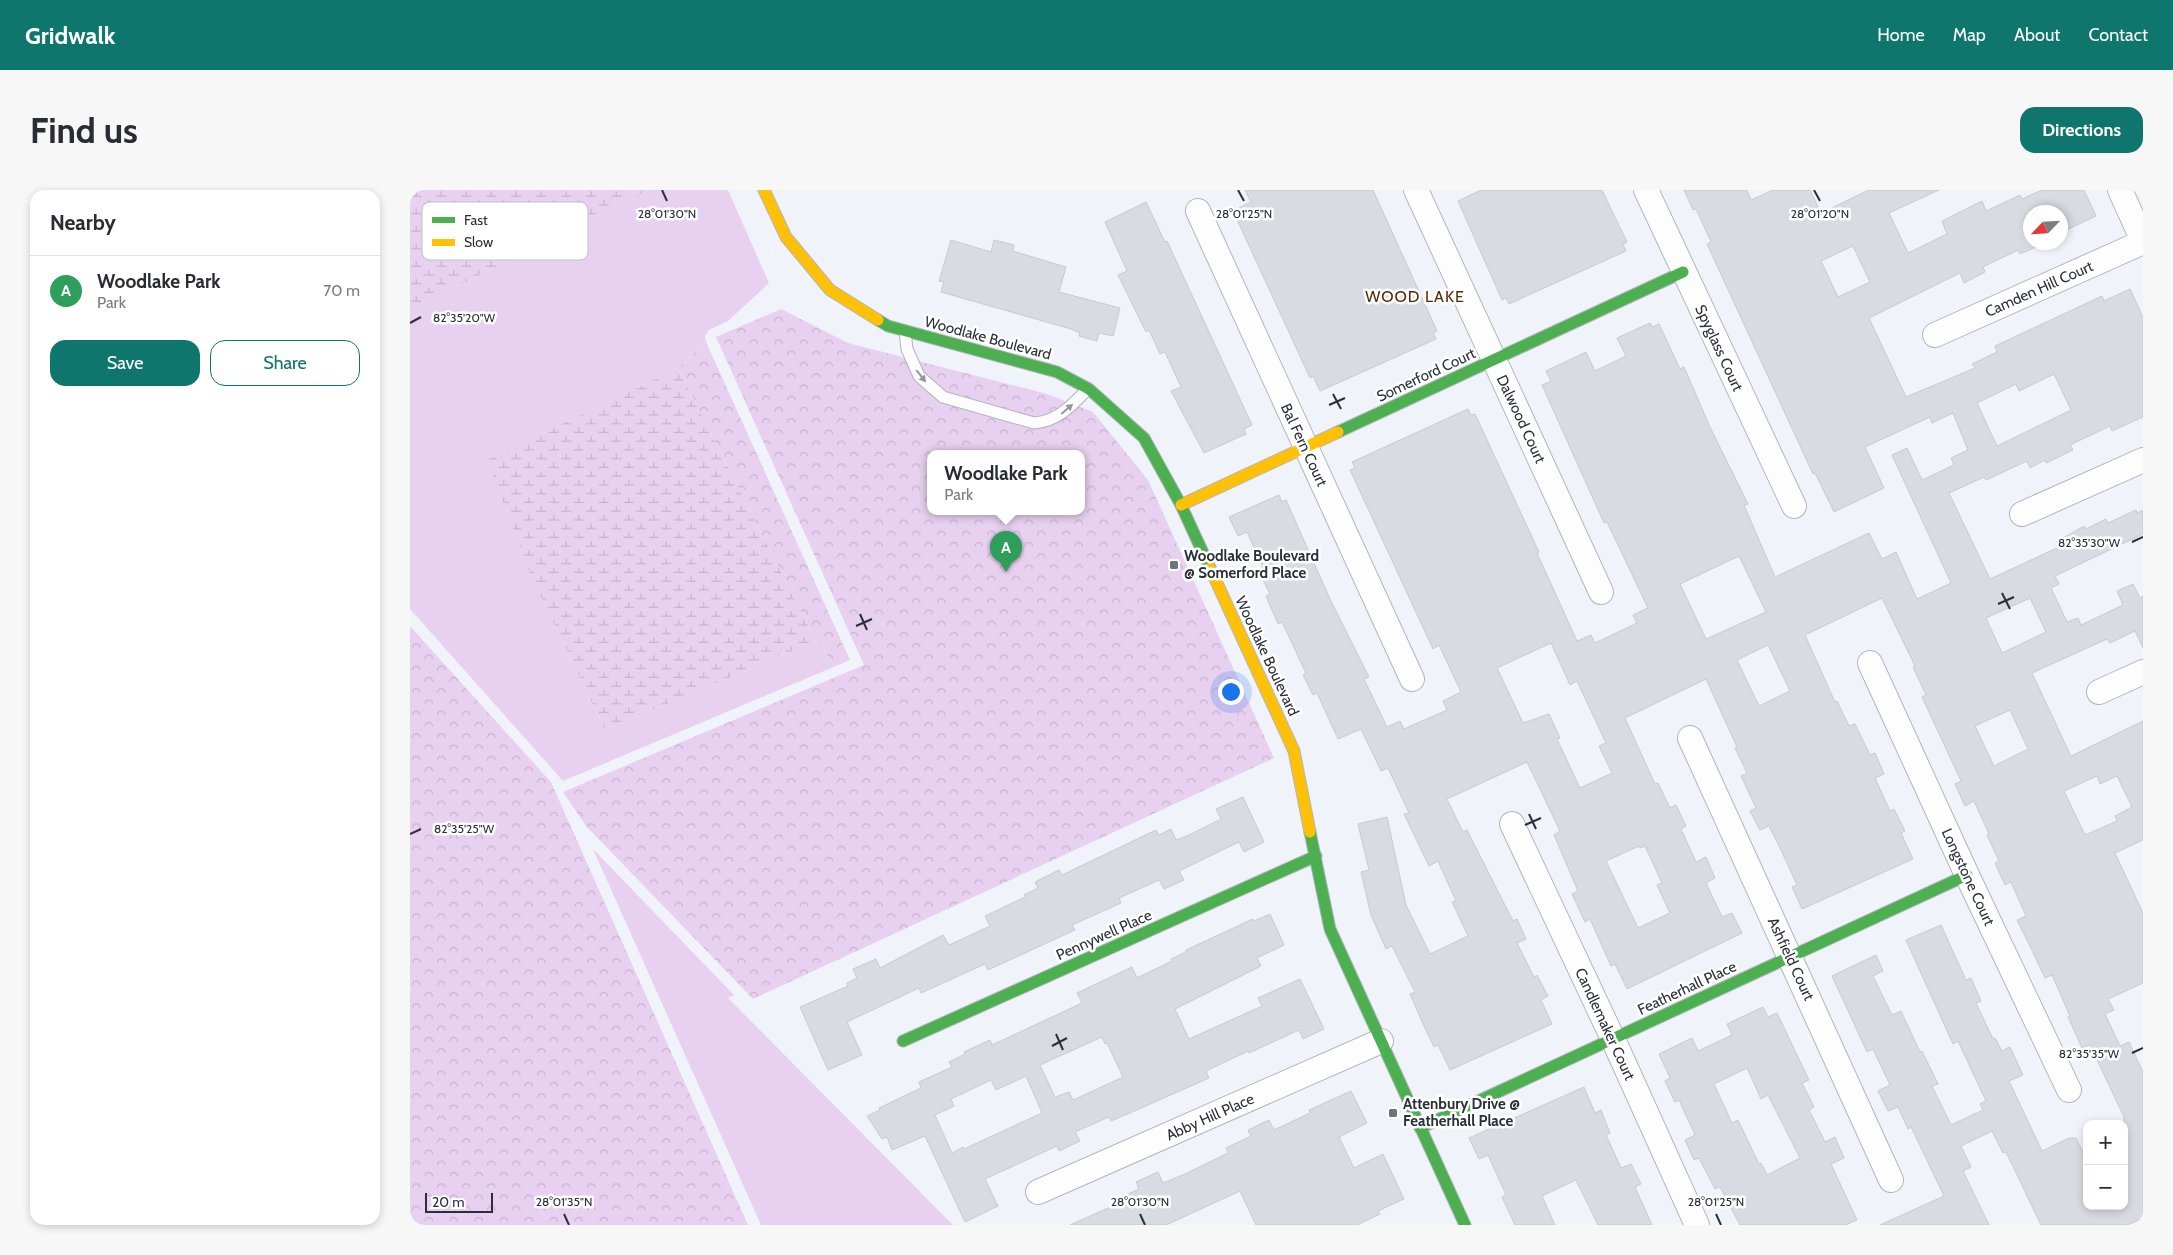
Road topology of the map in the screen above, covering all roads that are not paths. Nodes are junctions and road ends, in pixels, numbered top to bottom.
1 (764, 190) edge
2 (1416, 190) edge
3 (1646, 190) edge
4 (2120, 190) edge
5 (1198, 211) dead end
6 (2143, 242) edge
7 (1683, 272) junction
8 (905, 331) junction
9 (1935, 335) dead end
10 (1494, 360) junction
11 (1089, 389) junction
12 (1305, 447) junction
13 (2143, 460) edge
14 (1181, 505) junction
15 (1794, 506) dead end
16 (2022, 514) dead end
17 (1601, 592) dead end
18 (1870, 663) dead end
19 (2143, 672) edge
20 (1412, 679) dead end
21 (2099, 692) dead end
22 (1690, 738) dead end
23 (1512, 824) dead end
24 (1316, 856) junction
25 (1967, 875) junction
26 (1790, 957) junction
27 (1613, 1039) junction
28 (903, 1041) dead end
29 (1381, 1042) junction
30 (2069, 1090) dead end
31 (1420, 1128) junction
32 (1892, 1180) dead end
33 (1038, 1192) dead end
34 (1459, 1223) edge
35 (1696, 1225) edge

1 - 8 street, Woodlake Boulevard
2 - 10 street, Dalwood Court
3 - 7 street, Spyglass Court
4 - 6 street
5 - 12 street, Bal Fern Court
6 - 9 street, Camden Hill Court
7 - 10 street, Somerford Court
7 - 15 street, Spyglass Court
8 - 11 street, Woodlake Boulevard
8 -> 11 lane
10 - 12 street, Somerford Court
10 - 17 street, Dalwood Court
11 - 14 street, Woodlake Boulevard
12 - 14 street, Somerford Court
12 - 20 street, Bal Fern Court
13 - 16 street
14 - 24 street, Woodlake Boulevard
18 - 25 street, Longstone Court
19 - 21 street
22 - 26 street, Ashfield Court
23 - 27 street, Candlemaker Court
24 - 28 street, Pennywell Place
24 - 29 street, Woodlake Boulevard
25 - 26 street, Featherhall Place
25 - 30 street, Longstone Court
26 - 27 street, Featherhall Place
26 - 32 street, Ashfield Court
27 - 31 street, Featherhall Place
27 - 35 street, Candlemaker Court
29 - 31 street, Woodlake Boulevard
29 - 33 street, Abby Hill Place
31 - 34 street, Woodlake Boulevard

